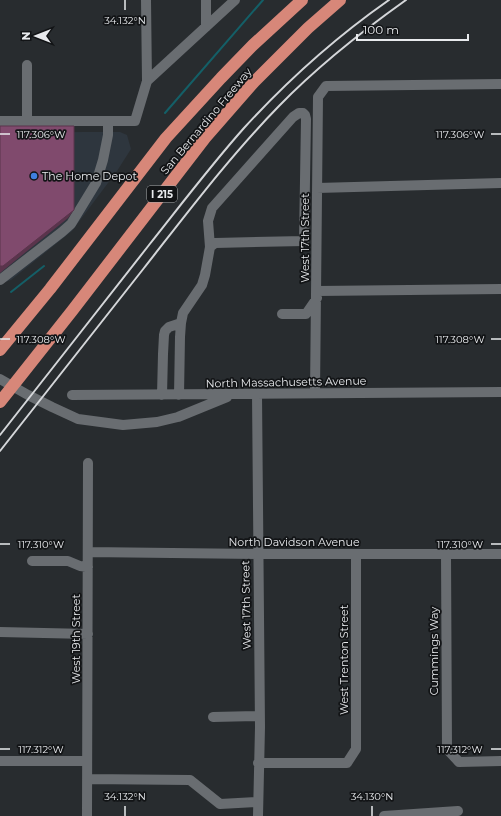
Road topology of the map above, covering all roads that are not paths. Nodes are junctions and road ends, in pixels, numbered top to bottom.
1 (146, 0) edge
2 (206, 0) edge
3 (235, 0) edge
4 (302, 0) edge
5 (340, 0) edge
6 (206, 27) junction
7 (27, 65) dead end
8 (147, 81) junction
9 (501, 84) edge
10 (0, 121) edge
11 (27, 121) junction
12 (108, 121) junction
13 (501, 183) edge
14 (317, 188) junction
15 (210, 247) junction
16 (0, 280) edge
17 (501, 289) edge
18 (317, 294) junction
19 (282, 314) dead end
20 (181, 323) junction
21 (0, 350) edge
22 (0, 379) edge
23 (501, 392) edge
24 (315, 393) junction
25 (232, 394) junction
26 (257, 394) junction
27 (72, 395) dead end
28 (162, 395) junction
29 (179, 395) junction
30 (0, 402) edge
31 (88, 463) dead end
32 (88, 552) junction
33 (258, 554) junction
34 (356, 554) junction
35 (446, 554) junction
36 (501, 554) edge
37 (32, 561) dead end
38 (88, 567) junction
39 (0, 632) edge
40 (88, 634) junction
41 (260, 716) junction
42 (213, 718) dead end
43 (87, 760) junction
44 (0, 761) edge
45 (501, 761) edge
46 (258, 763) junction
47 (87, 779) junction
48 (258, 802) junction
49 (458, 811) dead end
50 (87, 816) edge
51 (258, 816) edge
52 (384, 816) edge

1 - 8 street
2 - 6 street
3 - 6 street
4 - 21 highway, San Bernardino Freeway / I 215
5 - 30 highway, San Bernardino Freeway / I 215
6 - 8 street
7 - 11 street
8 - 12 street
9 - 14 street, West 17th Street
10 - 11 street
11 - 12 street
12 - 16 street
13 - 14 street
14 - 18 street, West 17th Street
15 - 15 street
15 - 20 street
17 - 18 street
18 - 19 street
18 - 24 street, West 17th Street
20 - 28 street
20 - 29 street
22 - 25 street
23 - 24 street, North Massachusetts Avenue
24 - 26 street, North Massachusetts Avenue
25 - 26 street, North Massachusetts Avenue
25 - 29 street, North Massachusetts Avenue
26 - 33 street, West 17th Street
27 - 28 street, North Massachusetts Avenue
28 - 29 street, North Massachusetts Avenue
31 - 32 street, West 19th Street
32 - 33 street, North Davidson Avenue
32 - 38 street, West 19th Street
33 - 34 street, North Davidson Avenue
33 - 41 street, West 17th Street
34 - 35 street, North Davidson Avenue
34 - 46 street, West Trenton Street
35 - 36 street, North Davidson Avenue
35 - 45 street, Cummings Way
37 - 38 street
38 - 40 street, West 19th Street
39 - 40 street
40 - 43 street, West 19th Street
41 - 42 street
41 - 46 street, West 17th Street
43 - 44 street
43 - 47 street, West 19th Street
46 - 48 street, West 17th Street
47 - 48 street
47 - 50 street, West 19th Street
48 - 51 street, West 17th Street
49 - 52 street

